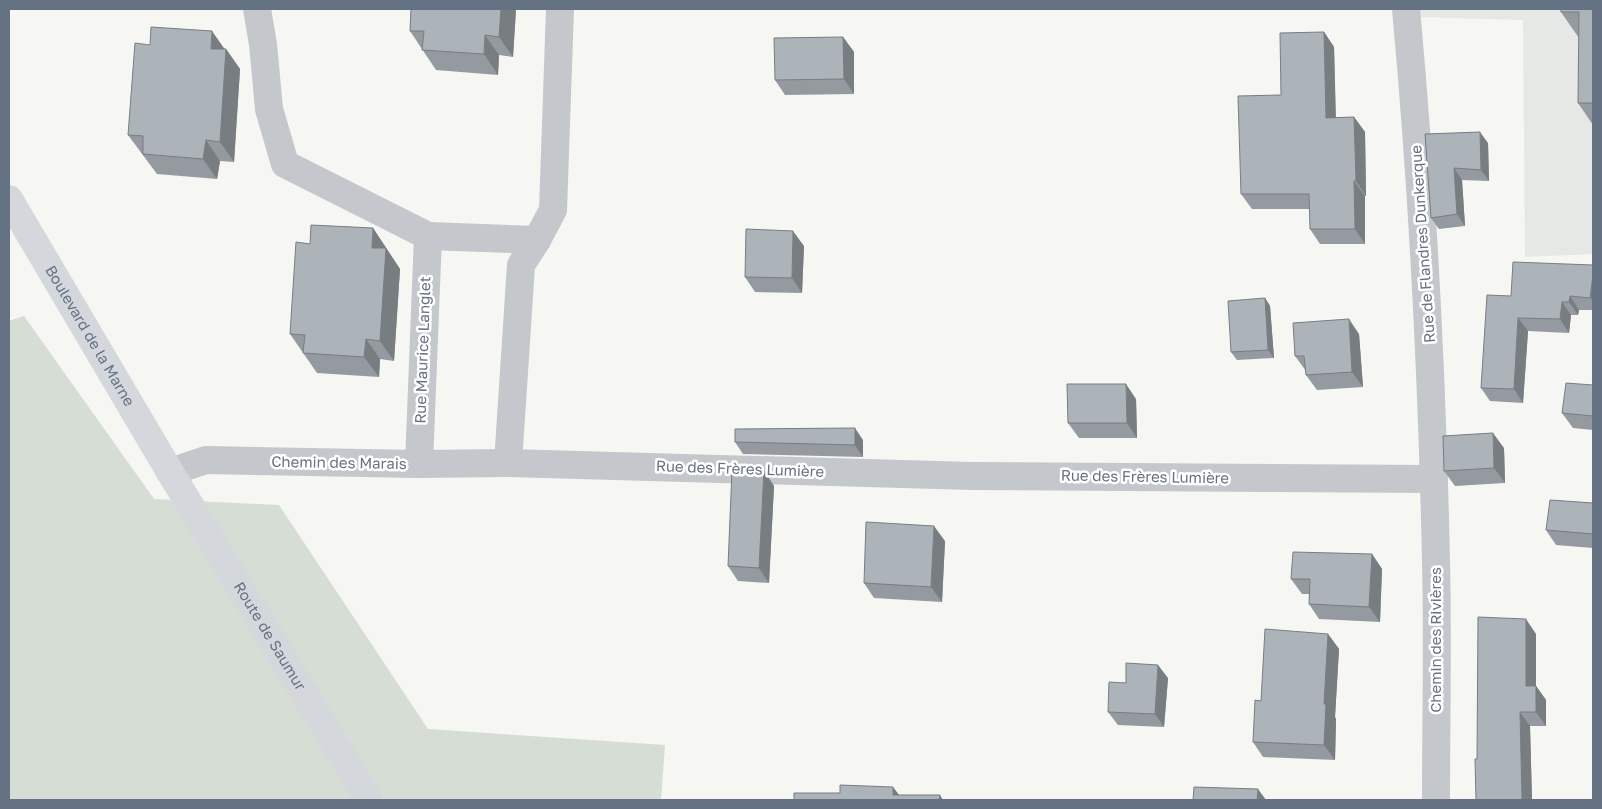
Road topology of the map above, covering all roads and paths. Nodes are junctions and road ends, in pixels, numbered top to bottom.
1 (257, 9) edge
2 (560, 9) edge
3 (1406, 9) edge
4 (9, 199) edge
5 (428, 236) junction
6 (537, 240) junction
7 (508, 463) junction
8 (419, 464) junction
9 (170, 472) junction
10 (1434, 479) junction
11 (369, 800) edge
12 (1436, 800) edge

1 - 5 street
2 - 6 street
3 - 10 street, Rue de Flandres Dunkerque
4 - 9 main road, Boulevard de la Marne
5 - 6 street
5 - 8 street, Rue Maurice Langlet
6 - 7 street
7 - 8 street, Chemin des Marais
7 - 10 street, Rue des Frères Lumière
8 - 9 street, Chemin des Marais
9 - 11 main road, Route de Saumur
10 - 12 street, Chemin des Rivières

